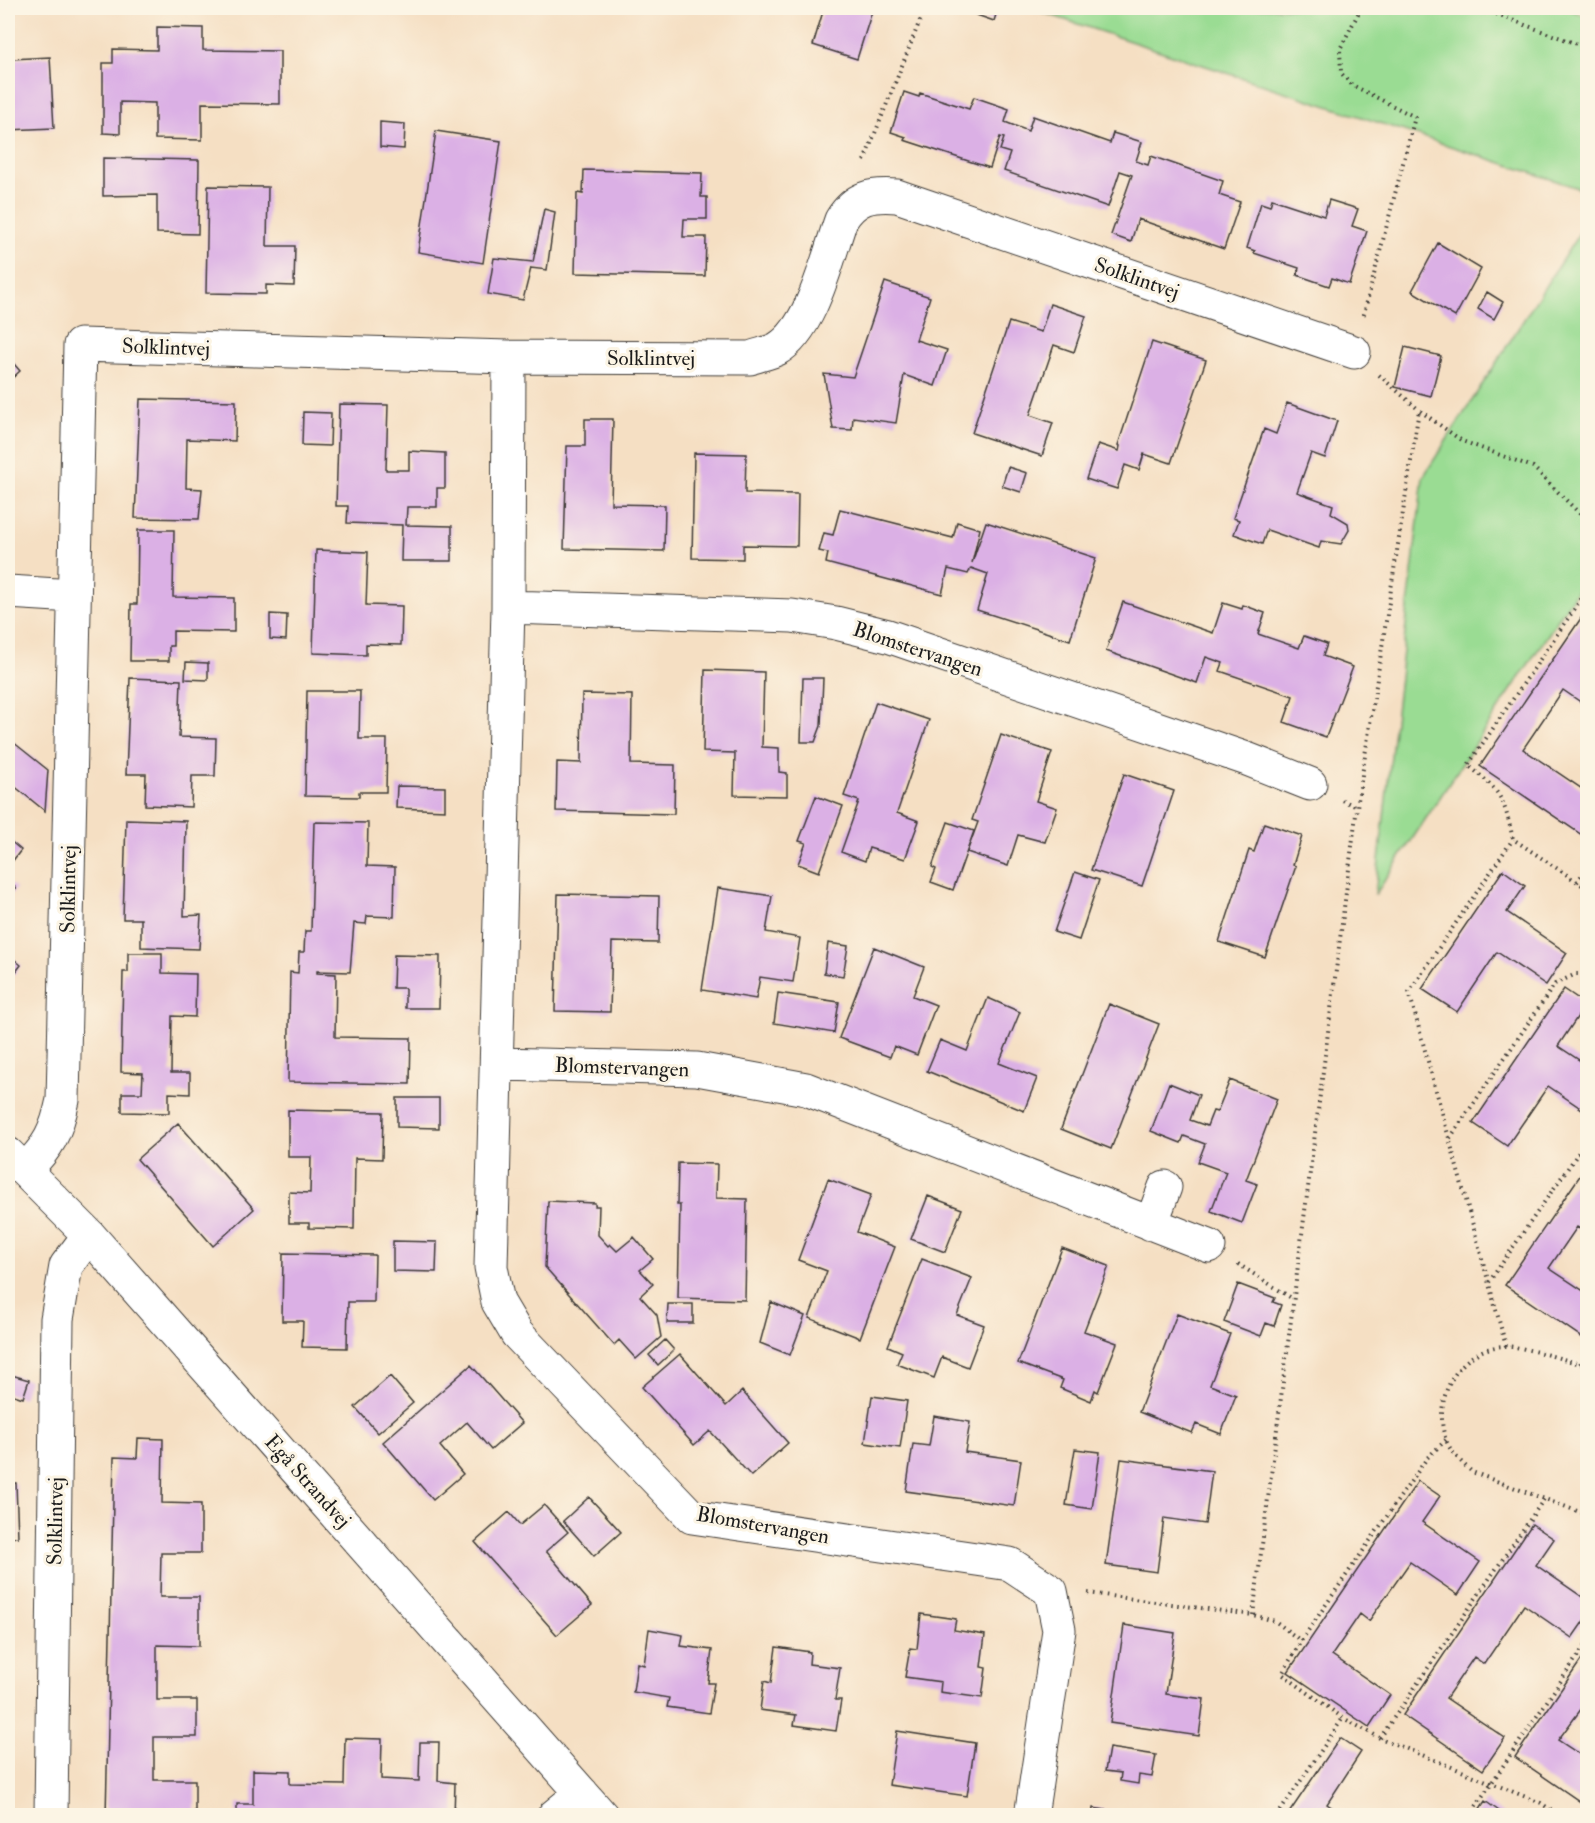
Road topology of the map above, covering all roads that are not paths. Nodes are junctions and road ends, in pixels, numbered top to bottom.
1 (1354, 352) road end
2 (508, 357) junction
3 (8, 592) edge
4 (74, 596) junction
5 (508, 607) junction
6 (1310, 784) dead end
7 (498, 1064) junction
8 (16, 1162) edge
9 (1165, 1187) dead end
10 (1151, 1224) junction
11 (88, 1235) junction
12 (1209, 1246) road end
13 (592, 1804) edge
14 (51, 1815) edge
15 (554, 1815) edge
16 (1031, 1815) edge

1 - 2 street, Solklintvej
2 - 4 street, Solklintvej
2 - 5 street, Blomstervangen
3 - 4 street
4 - 8 street, Solklintvej
5 - 6 street, Blomstervangen
5 - 7 street, Blomstervangen
7 - 10 street, Blomstervangen
7 - 16 street, Blomstervangen
8 - 11 street, Egå Strandvej
9 - 10 street
10 - 12 street, Blomstervangen
11 - 13 street, Egå Strandvej
11 - 14 street, Solklintvej
13 - 15 street

